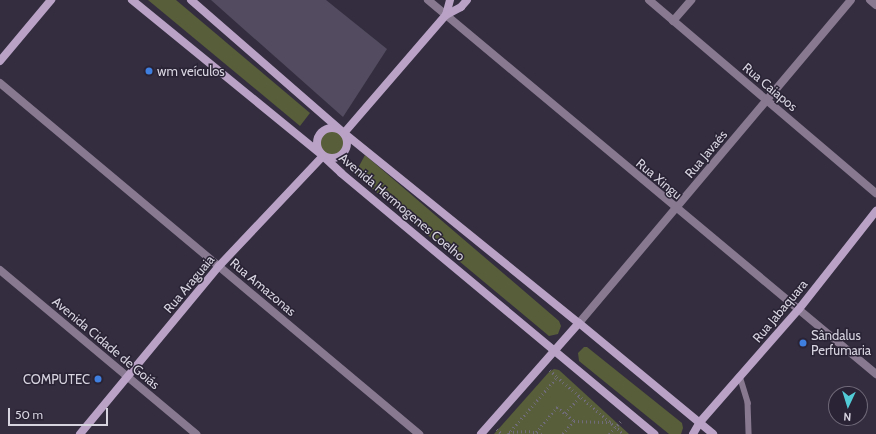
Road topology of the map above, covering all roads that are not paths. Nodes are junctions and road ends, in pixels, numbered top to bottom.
1 (52, 0) edge
2 (132, 0) edge
3 (192, 0) edge
4 (428, 0) edge
5 (450, 0) edge
6 (467, 0) edge
7 (649, 0) edge
8 (691, 0) edge
9 (851, 0) edge
10 (870, 0) edge
11 (876, 5) edge
12 (446, 15) junction
13 (673, 21) junction
14 (0, 61) edge
15 (0, 82) edge
16 (766, 100) junction
17 (344, 133) junction
18 (323, 156) junction
19 (876, 192) edge
20 (675, 208) junction
21 (876, 211) edge
22 (219, 266) junction
23 (0, 270) edge
24 (799, 309) junction
25 (579, 323) junction
26 (555, 350) junction
27 (876, 374) edge
28 (127, 376) junction
29 (740, 376) junction
30 (700, 422) junction
31 (80, 434) edge
32 (196, 434) edge
33 (419, 434) edge
34 (480, 434) edge
35 (654, 434) edge
36 (693, 434) edge
37 (713, 434) edge
38 (749, 434) edge

1 - 14 main road
2 - 18 main road, Avenida Hermogenes Coelho
3 - 17 main road, Avenida Hermogenes Coelho
4 - 12 street, Rua Xingu
5 - 12 main road
6 - 12 main road
7 - 13 street, Rua Caiapos
8 - 13 street
9 - 16 street, Rua Javaés
10 - 11 street
12 - 17 main road
12 - 20 street, Rua Xingu
13 - 16 street, Rua Caiapos
15 - 22 street, Rua Amazonas
16 - 19 street, Rua Caiapos
16 - 20 street, Rua Javaés
17 - 18 main road
17 - 18 main road
17 - 25 main road, Avenida Hermogenes Coelho
18 - 22 main road, Rua Araguaia
18 - 26 main road, Avenida Hermogenes Coelho
20 - 24 street, Rua Xingu
20 - 25 street, Rua Javaés
21 - 24 main road, Rua Jabaquara
22 - 28 main road, Rua Araguaia
22 - 33 street, Rua Amazonas
23 - 28 street, Avenida Cidade de Goiás
24 - 27 street, Rua Xingu
24 - 29 main road, Rua Jabaquara
25 - 26 main road
25 - 30 main road, Avenida Hermogenes Coelho
26 - 34 main road
26 - 35 main road, Avenida Hermogenes Coelho
28 - 31 main road, Rua Araguaia
28 - 32 street, Avenida Cidade de Goiás
29 - 30 main road, Rua Jabaquara
29 - 38 lane
30 - 36 main road, Rua Jabaquara
30 - 37 main road, Avenida Hermogenes Coelho

